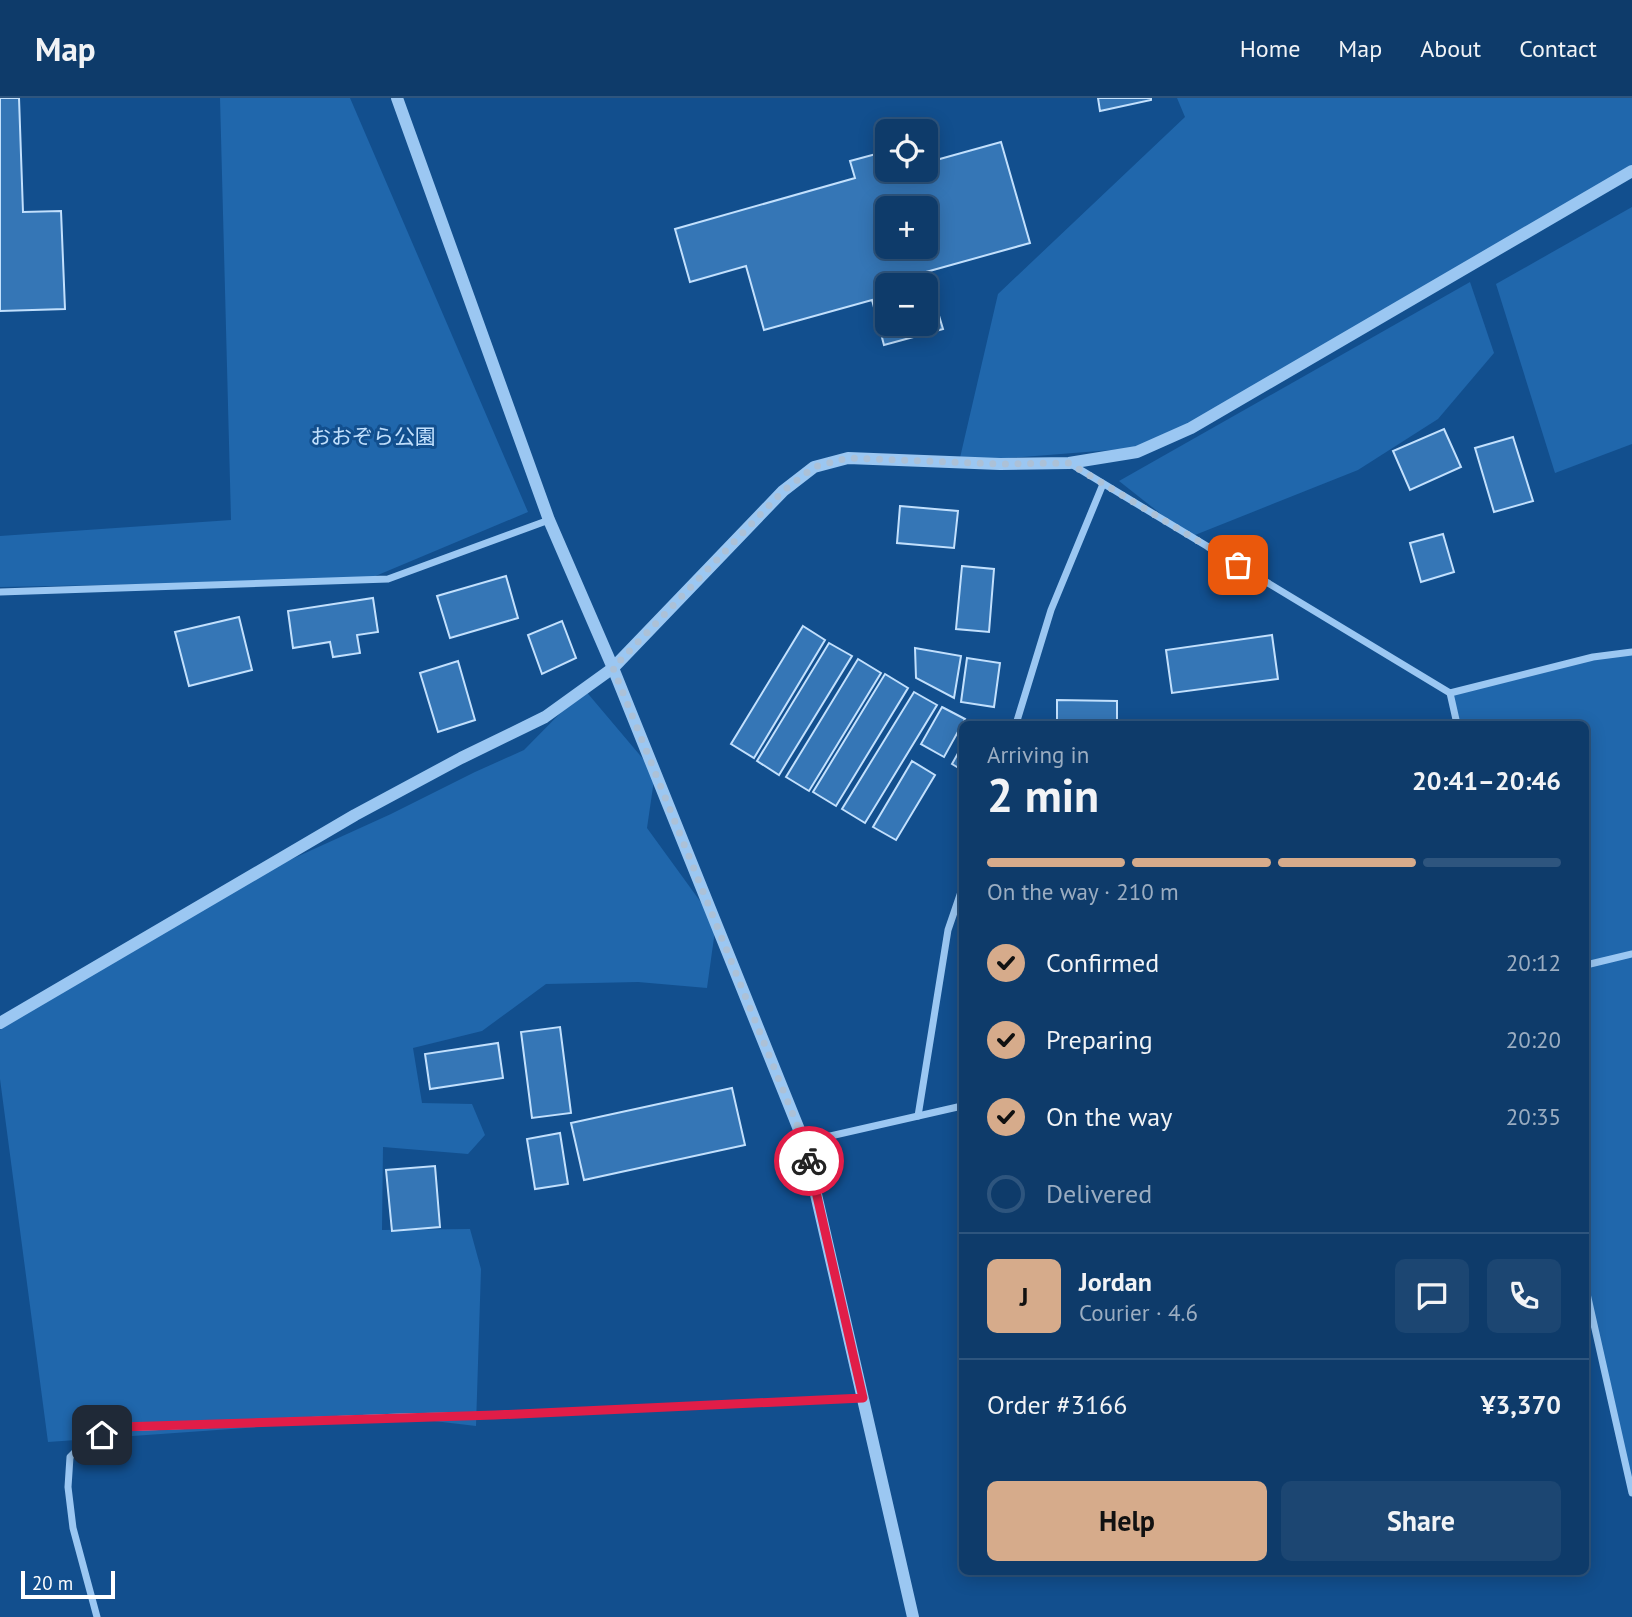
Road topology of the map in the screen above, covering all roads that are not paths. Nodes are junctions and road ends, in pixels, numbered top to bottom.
1 (397, 98) edge
2 (1632, 171) edge
3 (1069, 463) junction
4 (1103, 484) junction
5 (549, 520) junction
6 (0, 592) edge
7 (1632, 652) edge
8 (613, 668) junction
9 (1450, 692) junction
10 (1017, 721) edge
11 (1456, 721) edge
12 (959, 898) edge
13 (1632, 954) edge
14 (1589, 964) edge
15 (0, 1023) edge
16 (959, 1107) edge
17 (918, 1116) junction
18 (804, 1142) junction
19 (1589, 1302) edge
20 (863, 1398) junction
21 (1632, 1493) edge
22 (97, 1617) edge
23 (913, 1617) edge

1 - 5 street
2 - 3 street
3 - 4 street
3 - 8 street
4 - 9 street
4 - 10 street
5 - 6 street
5 - 8 street
7 - 9 street
8 - 15 street
8 - 18 street
9 - 11 street
12 - 17 street
13 - 14 street
16 - 17 street
17 - 18 street
18 - 20 street
19 - 21 street
20 - 22 street
20 - 23 street

